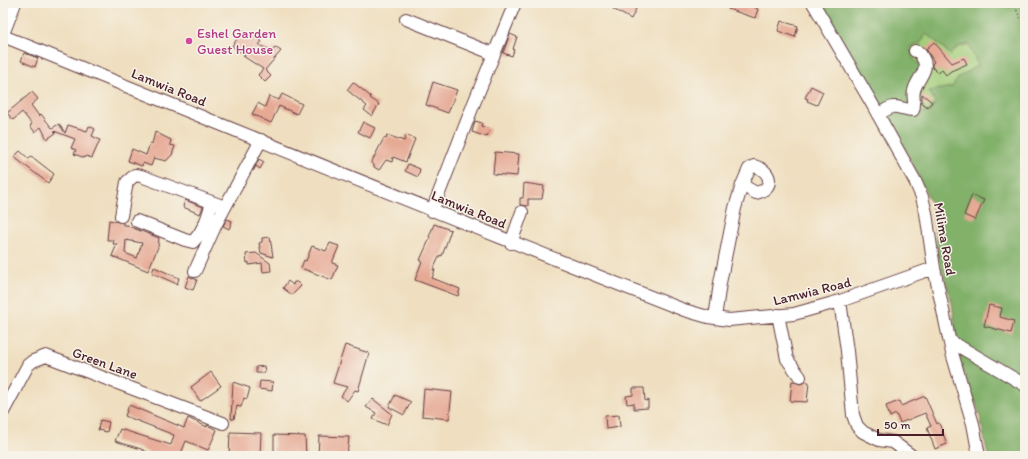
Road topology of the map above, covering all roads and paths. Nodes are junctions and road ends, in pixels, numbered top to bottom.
1 (15, 3) edge
2 (515, 3) edge
3 (813, 3) edge
4 (1013, 3) edge
5 (406, 19) dead end
6 (1025, 27) edge
7 (3, 35) edge
8 (915, 51) dead end
9 (494, 54) junction
10 (878, 115) junction
11 (261, 140) junction
12 (742, 185) dead end
13 (212, 202) junction
14 (225, 207) junction
15 (432, 211) junction
16 (522, 212) dead end
17 (121, 216) dead end
18 (137, 221) dead end
19 (511, 243) junction
20 (934, 268) junction
21 (194, 271) dead end
22 (840, 301) junction
23 (778, 315) junction
24 (715, 318) junction
25 (950, 341) junction
26 (800, 377) dead end
27 (1025, 385) edge
28 (3, 412) edge
29 (223, 423) dead end
30 (912, 456) edge
31 (979, 456) edge

1 - 7 street
2 - 9 street
3 - 10 street, Milima Road
4 - 6 path
5 - 9 street
7 - 11 street, Lamwia Road
8 - 10 street
9 - 15 street
10 - 20 street, Milima Road
11 - 14 street
11 - 15 street, Lamwia Road
12 - 24 street
13 - 14 street
13 - 17 street
13 - 18 street
14 - 21 street
15 - 19 street, Lamwia Road
16 - 19 street
19 - 24 street, Lamwia Road
20 - 22 street, Lamwia Road
20 - 25 street, Milima Road
22 - 23 street, Lamwia Road
22 - 30 street
23 - 24 street, Lamwia Road
23 - 26 street
25 - 27 street
25 - 31 street, Milima Road
28 - 29 street, Green Lane

